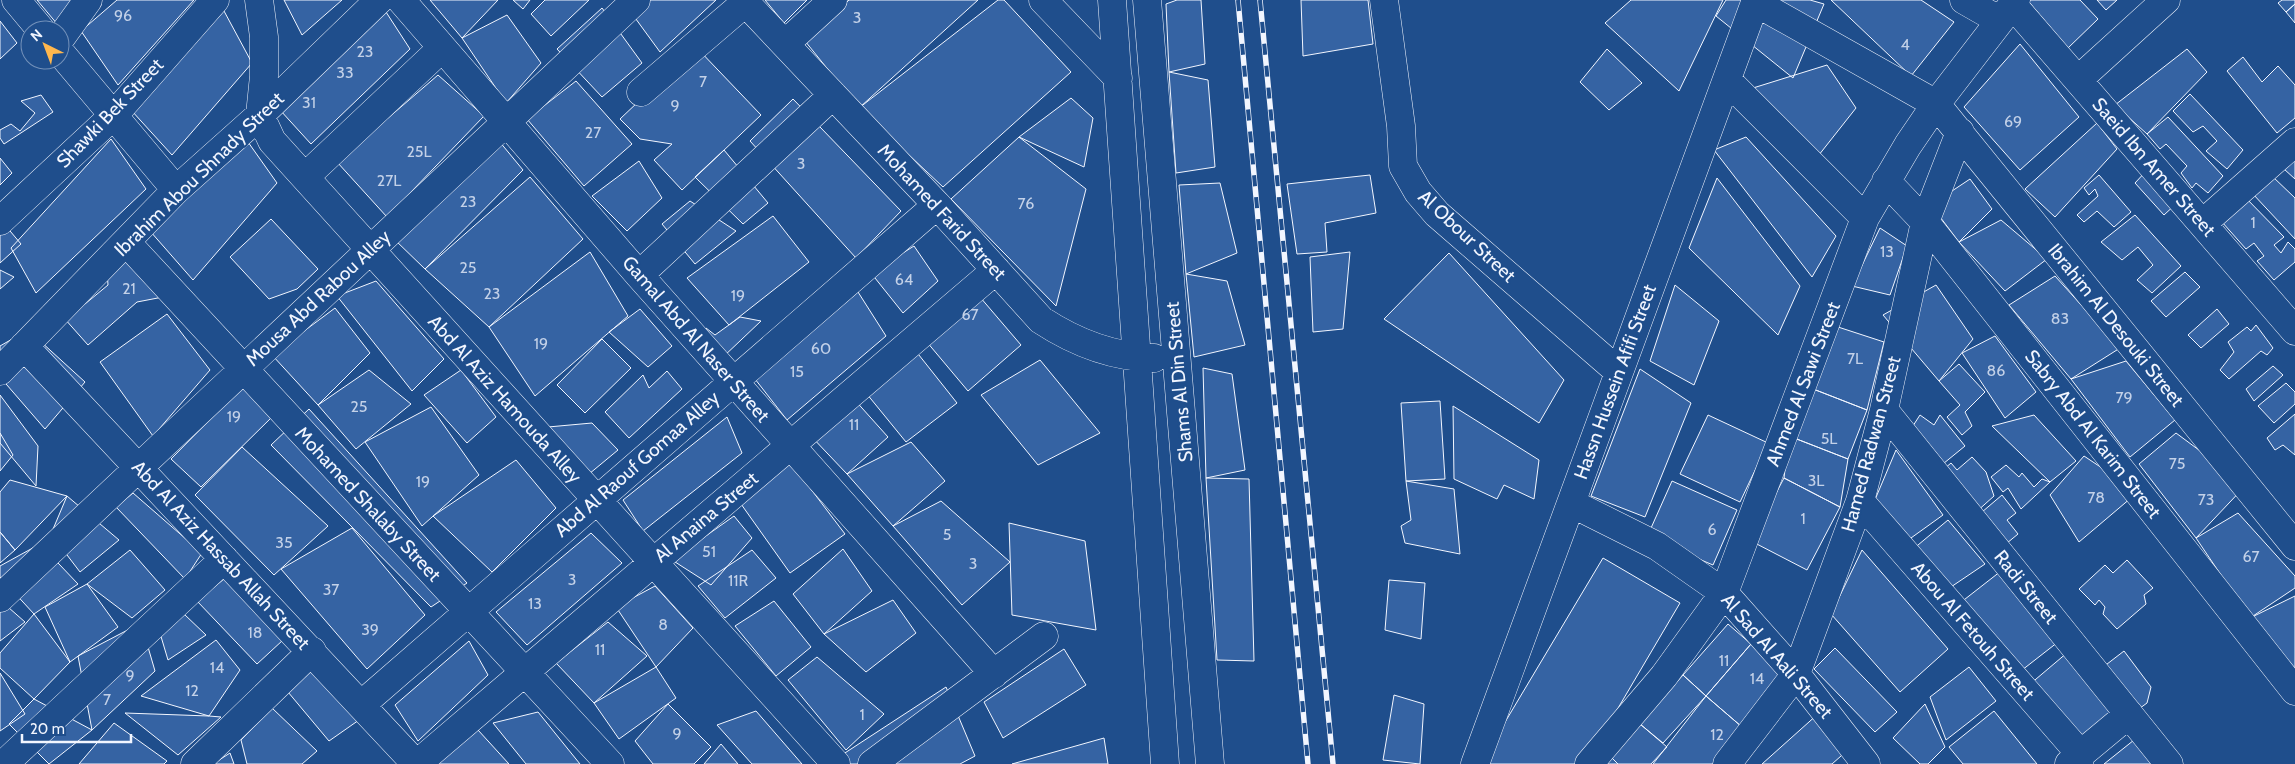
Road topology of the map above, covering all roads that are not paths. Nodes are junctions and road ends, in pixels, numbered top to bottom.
1 (16, 0) edge
2 (88, 0) edge
3 (215, 0) edge
4 (259, 0) edge
5 (379, 0) edge
6 (401, 0) edge
7 (636, 0) edge
8 (833, 0) edge
9 (1043, 0) edge
10 (1112, 0) edge
11 (1147, 0) edge
12 (1384, 0) edge
13 (1964, 0) edge
14 (2166, 0) edge
15 (745, 1) edge
16 (1755, 1) edge
17 (2009, 8) edge
18 (33, 20) edge
19 (70, 25) edge
20 (786, 44) junction
21 (442, 48) junction
22 (70, 64) edge
23 (1118, 78) junction
24 (2079, 79) junction
25 (1726, 80) junction
26 (641, 92) dead end
27 (833, 94) junction
28 (1936, 104) junction
29 (114, 115) junction
30 (260, 115) junction
31 (507, 122) junction
32 (1960, 132) junction
33 (2295, 142) edge
34 (305, 177) junction
35 (1886, 182) junction
36 (176, 190) junction
37 (937, 205) junction
38 (1866, 218) junction
39 (0, 221) edge
40 (1925, 222) junction
41 (2203, 223) junction
42 (127, 243) junction
43 (371, 249) junction
44 (996, 270) junction
45 (639, 275) junction
46 (2295, 331) edge
47 (24, 346) junction
48 (1137, 358) junction
49 (1177, 359) junction
50 (242, 369) junction
51 (0, 371) edge
52 (1619, 372) junction
53 (734, 381) junction
54 (1884, 410) junction
55 (790, 446) junction
56 (138, 468) junction
57 (596, 500) junction
58 (1860, 500) junction
59 (1571, 503) junction
60 (2295, 546) edge
61 (224, 559) junction
62 (653, 563) junction
63 (1724, 593) junction
64 (0, 598) edge
65 (467, 611) junction
66 (1044, 636) dead end
67 (312, 651) junction
68 (524, 672) junction
69 (994, 674) junction
70 (1796, 674) junction
71 (2295, 691) edge
72 (361, 704) junction
73 (2129, 714) junction
74 (1854, 759) edge
75 (2076, 761) edge
76 (4, 764) edge
77 (195, 764) edge
78 (417, 764) edge
79 (610, 764) edge
80 (836, 764) edge
81 (872, 764) edge
82 (1166, 764) edge
83 (1210, 764) edge
84 (1475, 764) edge
85 (1588, 764) edge
86 (1727, 764) edge
87 (2169, 764) edge

1 - 18 street
2 - 19 street
3 - 29 street, Shawki Bek Street
4 - 30 street, Abd Al Aziz Hamouda Alley
5 - 30 street, Ibrahim Abou Shnady Street
6 - 21 street, Gamal Abd Al Naser Street
7 - 31 street, Mousa Abd Rabou Alley
8 - 20 street
9 - 23 street
10 - 23 street, Shams Al Din Street
11 - 49 street, Shams Al Din Street
12 - 52 street, Al Obour Street
13 - 17 street, Saeid Ibn Amer Street
14 - 24 street
15 - 20 street, Mohamed Farid Street
15 - 26 street
16 - 25 street, Hassn Hussein Afifi Street
16 - 28 street, Ibrahim Al Desouki Street
17 - 24 street, Saeid Ibn Amer Street
17 - 28 street, Ahmed Al Sawi Street
20 - 27 street, Mohamed Farid Street
21 - 31 street, Gamal Abd Al Naser Street
21 - 34 street
22 - 29 street
23 - 48 street, Shams Al Din Street
24 - 41 street, Saeid Ibn Amer Street
25 - 38 street
25 - 52 street, Hassn Hussein Afifi Street
27 - 37 street, Mohamed Farid Street
27 - 45 street
28 - 32 street, Ibrahim Al Desouki Street
28 - 35 street, Ahmed Al Sawi Street
29 - 36 street
29 - 39 street, Shawki Bek Street
30 - 34 street, Abd Al Aziz Hamouda Alley
30 - 36 street, Ibrahim Abou Shnady Street
31 - 43 street, Mousa Abd Rabou Alley
31 - 45 street, Gamal Abd Al Naser Street
32 - 40 street, Hamed Radwan Street
32 - 60 street, Ibrahim Al Desouki Street
33 - 41 street
34 - 43 street, Abd Al Aziz Hamouda Alley
35 - 38 street, Ahmed Al Sawi Street
35 - 40 street, Sabry Abd Al Karim Street
36 - 42 street, Ibrahim Abou Shnady Street
37 - 44 street, Mohamed Farid Street
37 - 53 street, Abd Al Raouf Gomaa Alley
38 - 63 street, Ahmed Al Sawi Street
40 - 54 street, Hamed Radwan Street
40 - 71 street, Sabry Abd Al Karim Street
41 - 46 street, Saeid Ibn Amer Street
42 - 47 street, Ibrahim Abou Shnady Street
42 - 50 street, Mohamed Shalaby Street
43 - 50 street, Mousa Abd Rabou Alley
43 - 57 street, Abd Al Aziz Hamouda Alley
44 - 48 street, Mohamed Farid Street
44 - 55 street, Al Anaina Street
45 - 53 street, Gamal Abd Al Naser Street
47 - 51 street, Ibrahim Abou Shnady Street
47 - 56 street, Abd Al Aziz Hassab Allah Street
48 - 49 street, Mohamed Farid Street
48 - 82 street, Shams Al Din Street
49 - 83 street, Shams Al Din Street
50 - 56 street, Mousa Abd Rabou Alley
50 - 65 street, Mohamed Shalaby Street
52 - 59 street, Hassn Hussein Afifi Street
53 - 55 street, Gamal Abd Al Naser Street
53 - 57 street, Abd Al Raouf Gomaa Alley
54 - 58 street, Hamed Radwan Street
54 - 73 street, Radi Street
55 - 62 street, Al Anaina Street
55 - 69 street, Gamal Abd Al Naser Street
56 - 61 street, Abd Al Aziz Hassab Allah Street
56 - 64 street, Mousa Abd Rabou Alley
57 - 62 street, Abd Al Aziz Hamouda Alley
57 - 65 street, Abd Al Raouf Gomaa Alley
58 - 70 street, Hamed Radwan Street
58 - 75 street, Abou Al Fetouh Street
59 - 63 street, Al Sad Al Aali Street
59 - 84 street, Hassn Hussein Afifi Street
61 - 67 street, Abd Al Aziz Hassab Allah Street
61 - 76 street
62 - 68 street, Al Anaina Street
62 - 80 street, Abd Al Aziz Hamouda Alley
63 - 70 street, Al Sad Al Aali Street
63 - 85 street, Ahmed Al Sawi Street
65 - 68 street, Mohamed Shalaby Street
65 - 72 street, Abd Al Raouf Gomaa Alley
66 - 69 street
67 - 72 street, Abd Al Aziz Hassab Allah Street
67 - 77 street
68 - 78 street, Al Anaina Street
68 - 79 street, Mohamed Shalaby Street
69 - 81 street
70 - 74 street, Al Sad Al Aali Street
70 - 86 street, Hamed Radwan Street
72 - 78 street, Abd Al Aziz Hassab Allah Street
73 - 75 street
73 - 87 street, Radi Street

